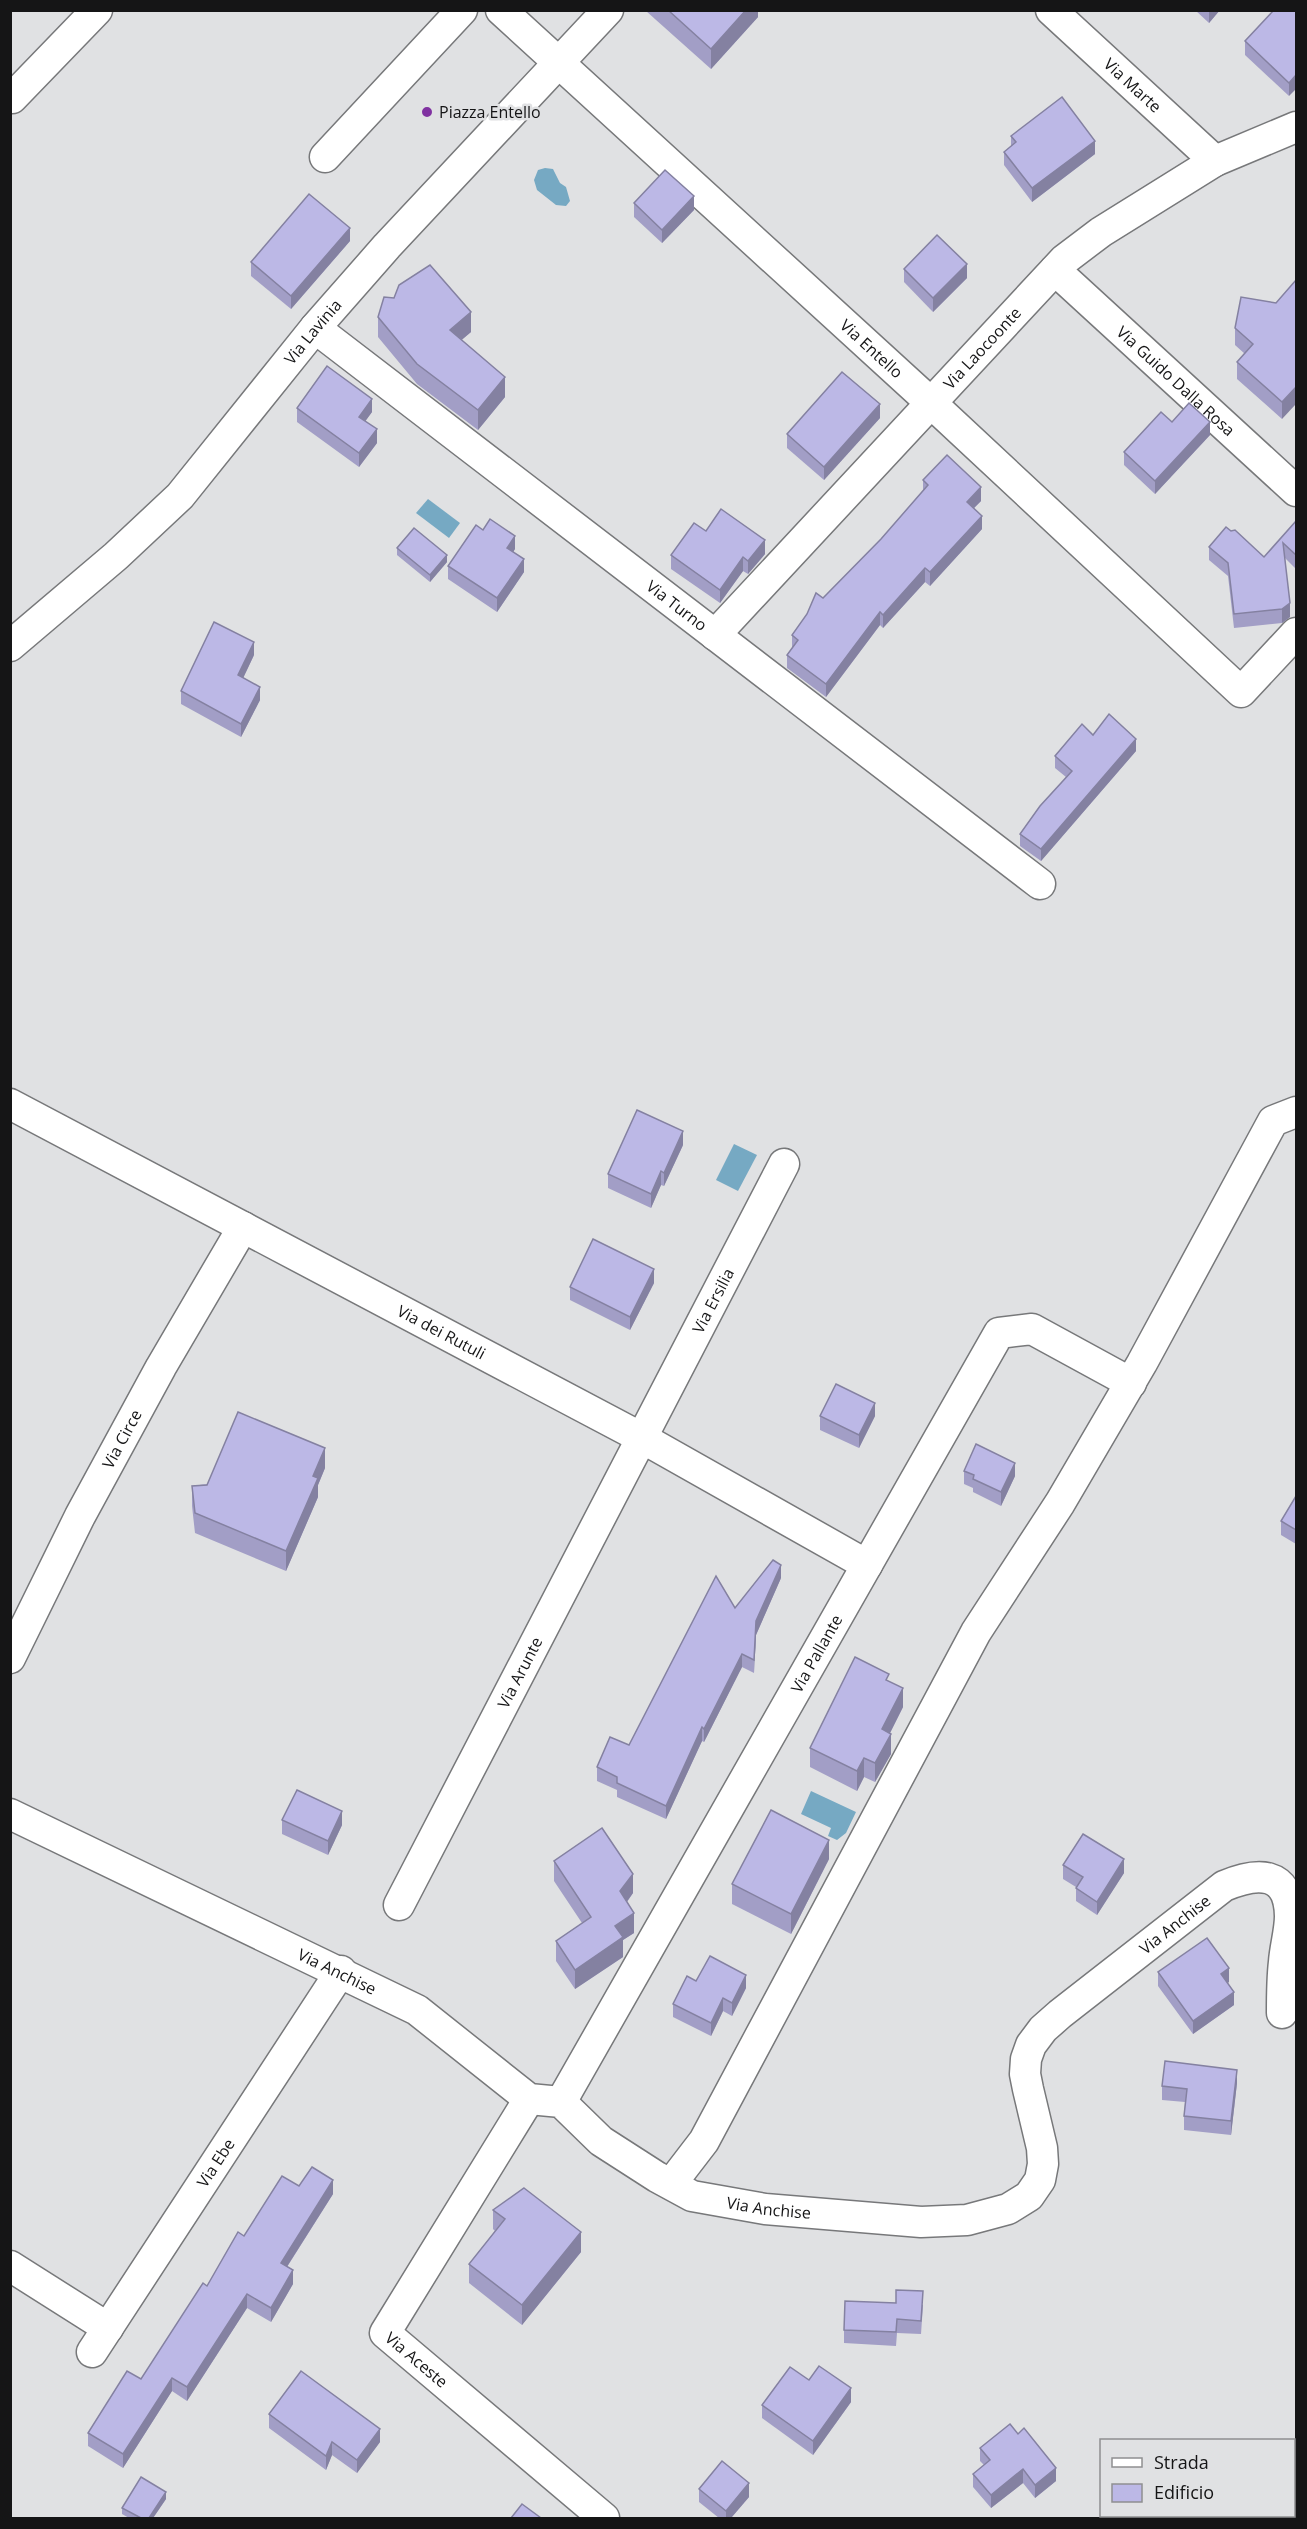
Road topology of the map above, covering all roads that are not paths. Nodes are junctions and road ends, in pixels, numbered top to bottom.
1 (97, 10) edge
2 (462, 10) edge
3 (501, 10) edge
4 (608, 10) edge
5 (1051, 10) edge
6 (558, 63) junction
7 (12, 98) dead end
8 (1296, 127) edge
9 (325, 157) dead end
10 (1215, 161) junction
11 (1055, 270) junction
12 (315, 328) junction
13 (930, 402) junction
14 (1296, 491) edge
15 (1296, 633) edge
16 (715, 635) junction
17 (10, 646) edge
18 (1040, 884) dead end
19 (10, 1104) edge
20 (1296, 1112) edge
21 (784, 1164) dead end
22 (243, 1227) junction
23 (1131, 1383) junction
24 (642, 1438) junction
25 (867, 1565) junction
26 (10, 1658) edge
27 (10, 1814) edge
28 (399, 1905) dead end
29 (341, 1971) junction
30 (1282, 2013) dead end
31 (530, 2098) junction
32 (561, 2102) junction
33 (671, 2184) junction
34 (10, 2266) edge
35 (108, 2328) junction
36 (92, 2352) dead end
37 (604, 2518) edge

1 - 7 street
2 - 9 street
3 - 6 street, Via Entello
4 - 6 street, Via Lavinia
5 - 10 street, Via Marte
6 - 12 street, Via Lavinia
6 - 13 street, Via Entello
8 - 10 street, Via Laocoonte
10 - 11 street, Via Laocoonte
11 - 13 street, Via Laocoonte
11 - 14 street, Via Guido Dalla Rosa
12 - 16 street, Via Turno
12 - 17 street, Via Lavinia
13 - 15 street, Via Entello
13 - 16 street, Via Laocoonte
16 - 18 street, Via Turno
19 - 22 street, Via dei Rutuli
20 - 23 street
21 - 24 street, Via Ersilia
22 - 24 street, Via dei Rutuli
22 - 26 street, Via Circe
23 - 25 street, Via Pallante
23 - 33 street
24 - 25 street, Via dei Rutuli
24 - 28 street, Via Arunte
25 - 32 street, Via Pallante
27 - 29 street, Via Anchise
29 - 31 street, Via Anchise
29 - 35 street, Via Ebe
30 - 33 street, Via Anchise
31 - 32 street
31 - 37 street, Via Aceste
32 - 33 street, Via Anchise
34 - 35 street
35 - 36 street, Via Ebe

